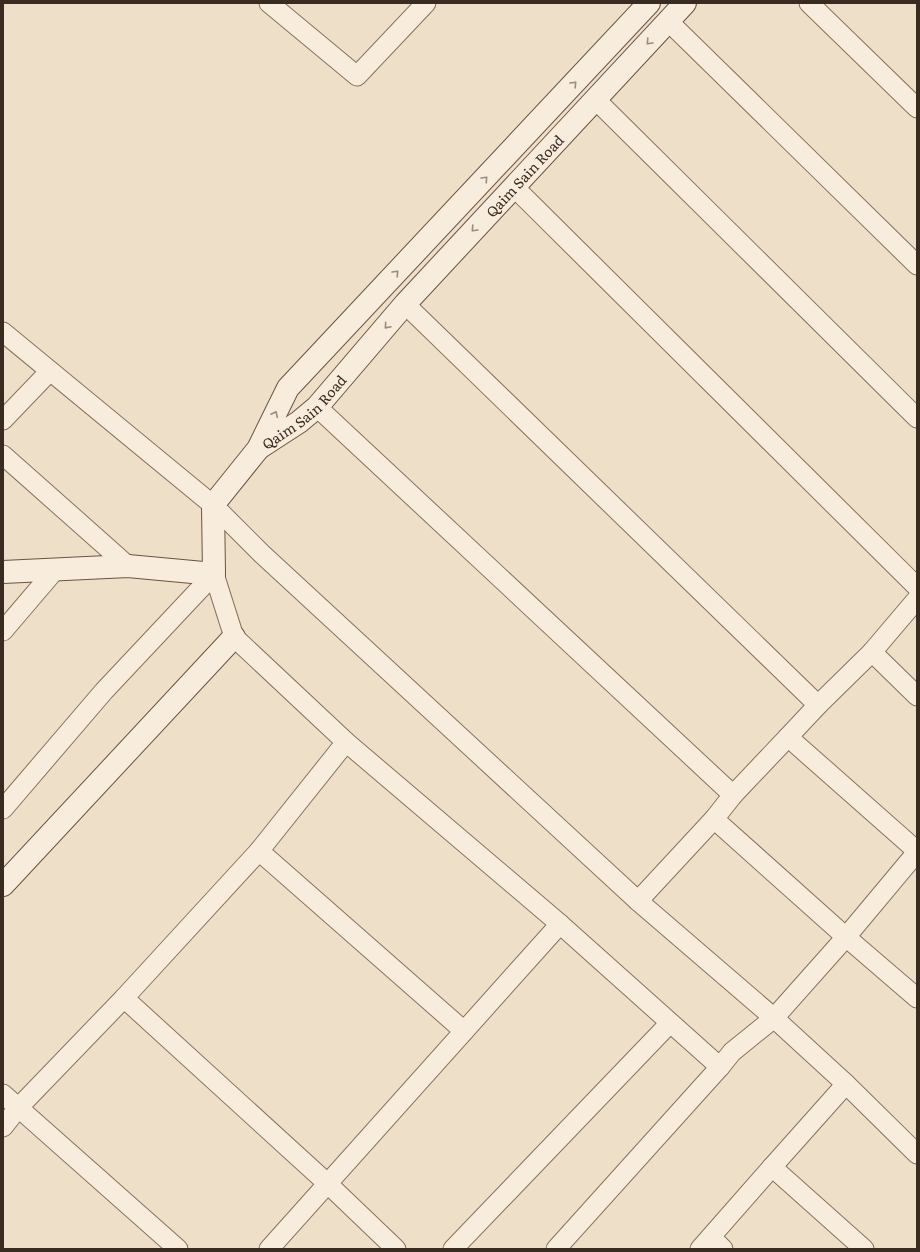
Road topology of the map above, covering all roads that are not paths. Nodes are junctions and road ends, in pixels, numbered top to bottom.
1 (270, 3) edge
2 (426, 3) edge
3 (648, 3) edge
4 (685, 3) edge
5 (809, 3) edge
6 (668, 21) junction
7 (595, 99) junction
8 (917, 108) edge
9 (514, 187) junction
10 (917, 265) edge
11 (405, 304) junction
12 (3, 332) edge
13 (50, 371) junction
14 (317, 407) junction
15 (917, 418) edge
16 (3, 420) edge
17 (258, 449) junction
18 (3, 455) edge
19 (213, 505) junction
20 (128, 566) junction
21 (55, 570) junction
22 (3, 572) edge
23 (214, 574) junction
24 (917, 587) edge
25 (917, 599) edge
26 (3, 631) edge
27 (234, 637) junction
28 (872, 652) junction
29 (917, 696) edge
30 (818, 705) junction
31 (788, 737) junction
32 (346, 742) junction
33 (733, 795) junction
34 (3, 809) edge
35 (714, 819) junction
36 (259, 851) junction
37 (917, 852) edge
38 (3, 885) edge
39 (638, 901) junction
40 (560, 924) junction
41 (846, 937) junction
42 (124, 998) junction
43 (917, 998) edge
44 (774, 1018) junction
45 (670, 1023) junction
46 (464, 1031) junction
47 (720, 1067) junction
48 (846, 1084) junction
49 (3, 1094) edge
50 (18, 1108) junction
51 (3, 1127) edge
52 (917, 1154) edge
53 (772, 1167) junction
54 (328, 1184) junction
55 (711, 1245) edge
56 (178, 1249) edge
57 (269, 1249) edge
58 (396, 1249) edge
59 (453, 1249) edge
60 (556, 1249) edge
61 (864, 1249) edge

1 - 2 street
17 -> 3 main road, Qaim Sain Road
4 - 6 main road, Qaim Sain Road
5 - 8 street
6 -> 7 main road, Qaim Sain Road
6 - 10 street
7 - 9 main road, Qaim Sain Road
7 - 15 street
9 -> 11 main road, Qaim Sain Road
9 - 24 street
11 -> 14 main road, Qaim Sain Road
11 - 30 street
12 - 13 street
13 - 16 street
13 - 19 street
14 - 17 main road, Qaim Sain Road
14 - 33 street
17 - 19 main road
18 - 20 street
19 - 23 main road
19 - 39 street
20 - 21 main road
20 - 23 main road
21 - 22 main road
21 - 26 street
23 - 27 street
23 - 34 street
25 - 28 street
27 - 32 street
27 - 38 main road
28 - 29 street
28 - 30 street
30 - 31 street
31 - 33 street
31 - 37 street
32 - 36 street
32 - 40 street
33 - 35 street
35 - 39 street
35 - 41 street
36 - 42 street
36 - 46 street
37 - 41 street
39 - 44 street
40 - 45 street
40 - 46 street
41 - 43 street
41 - 44 street
42 - 50 street
42 - 54 street
44 - 47 street
44 - 48 street
45 - 47 street
45 - 59 street
46 - 54 street
47 - 60 street
48 - 52 street
48 - 53 street
49 - 50 street
50 - 51 street
50 - 56 street
53 - 55 street
53 - 61 street
54 - 57 street
54 - 58 street

